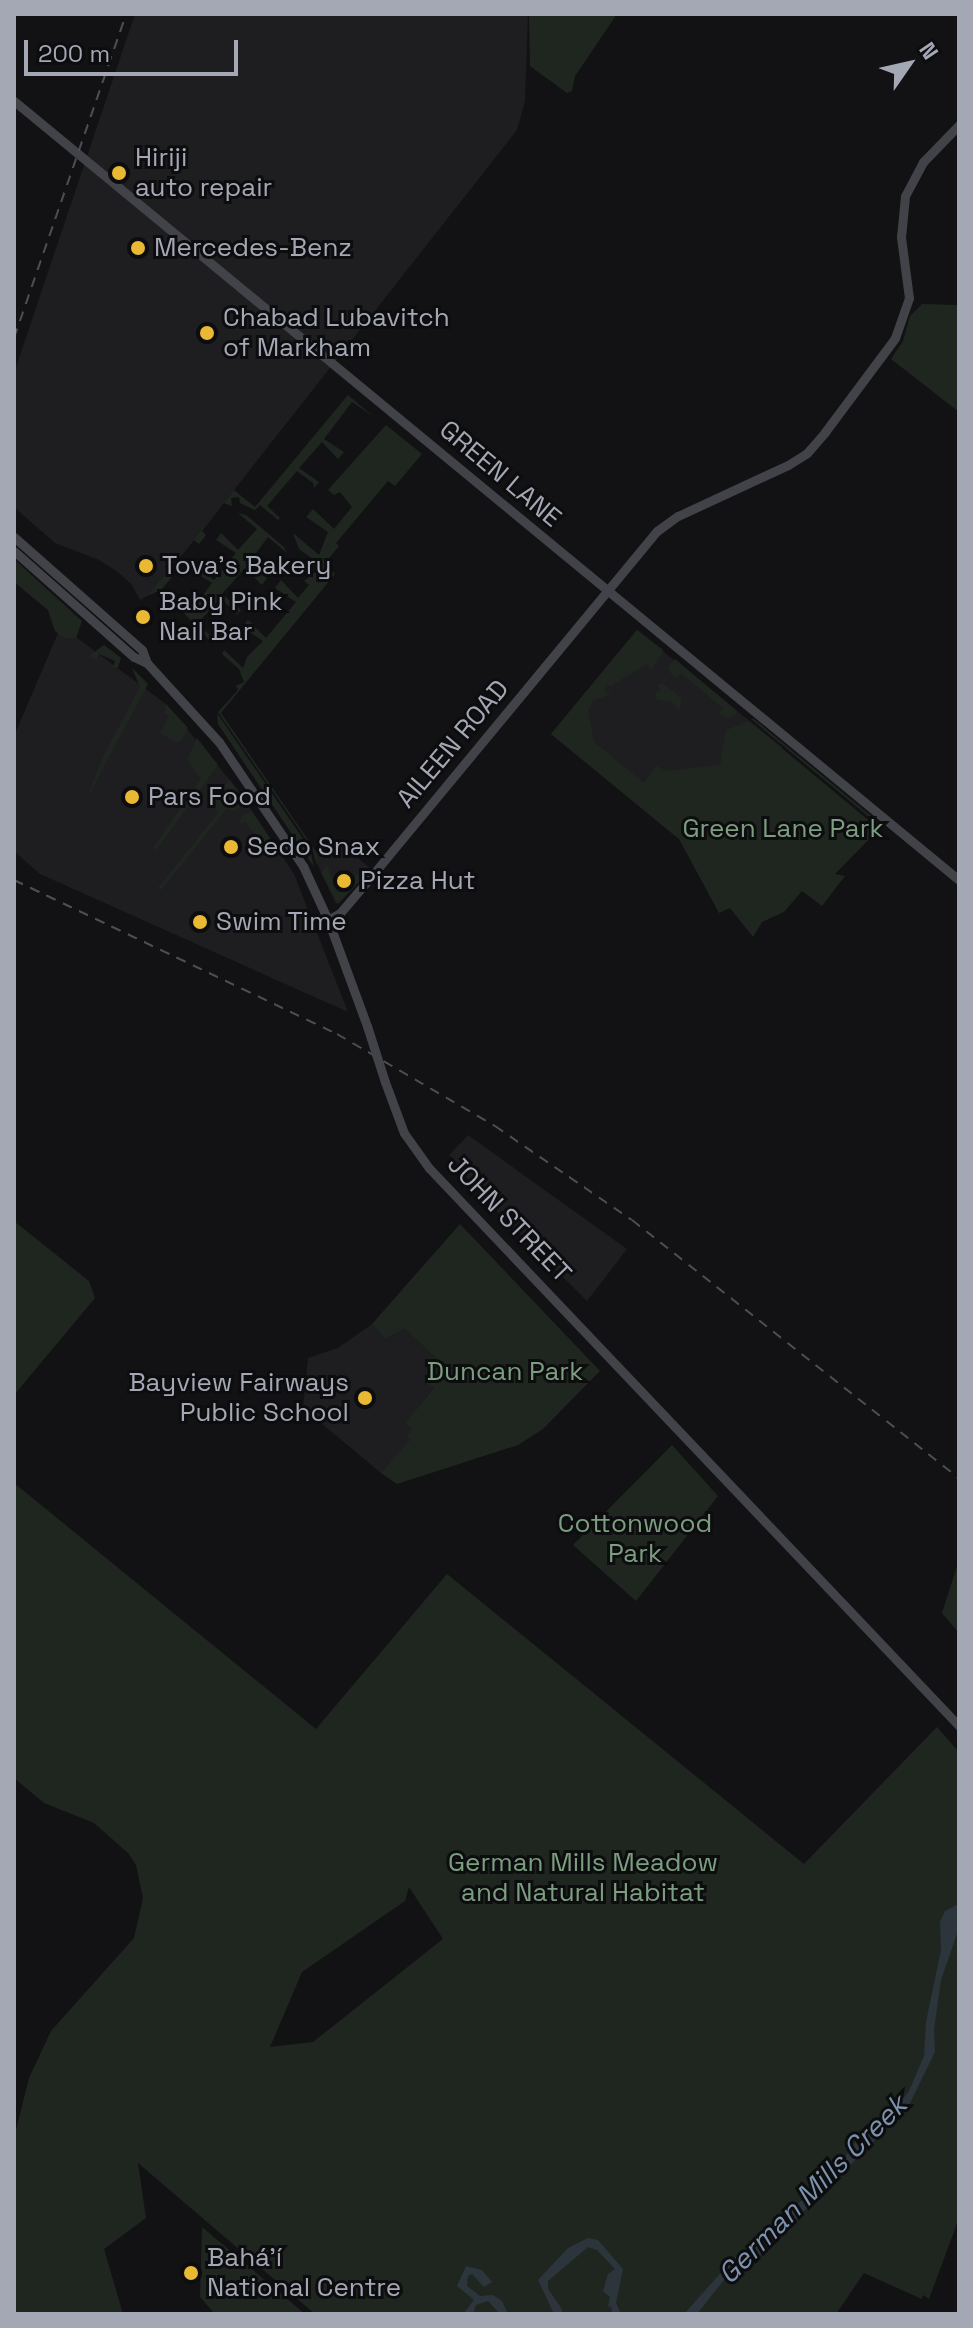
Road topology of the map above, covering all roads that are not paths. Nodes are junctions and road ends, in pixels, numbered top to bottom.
1 (14, 101) edge
2 (959, 125) edge
3 (14, 537) edge
4 (14, 551) edge
5 (606, 592) junction
6 (147, 663) junction
7 (959, 880) edge
8 (328, 920) junction
9 (959, 1726) edge

1 - 5 street, GREEN LANE
2 - 5 street, AILEEN ROAD
3 - 6 street, JOHN STREET
4 - 6 street, JOHN STREET
5 - 7 street, GREEN LANE
5 - 8 street, AILEEN ROAD
6 - 8 street, JOHN STREET
8 - 9 street, JOHN STREET, bridge

